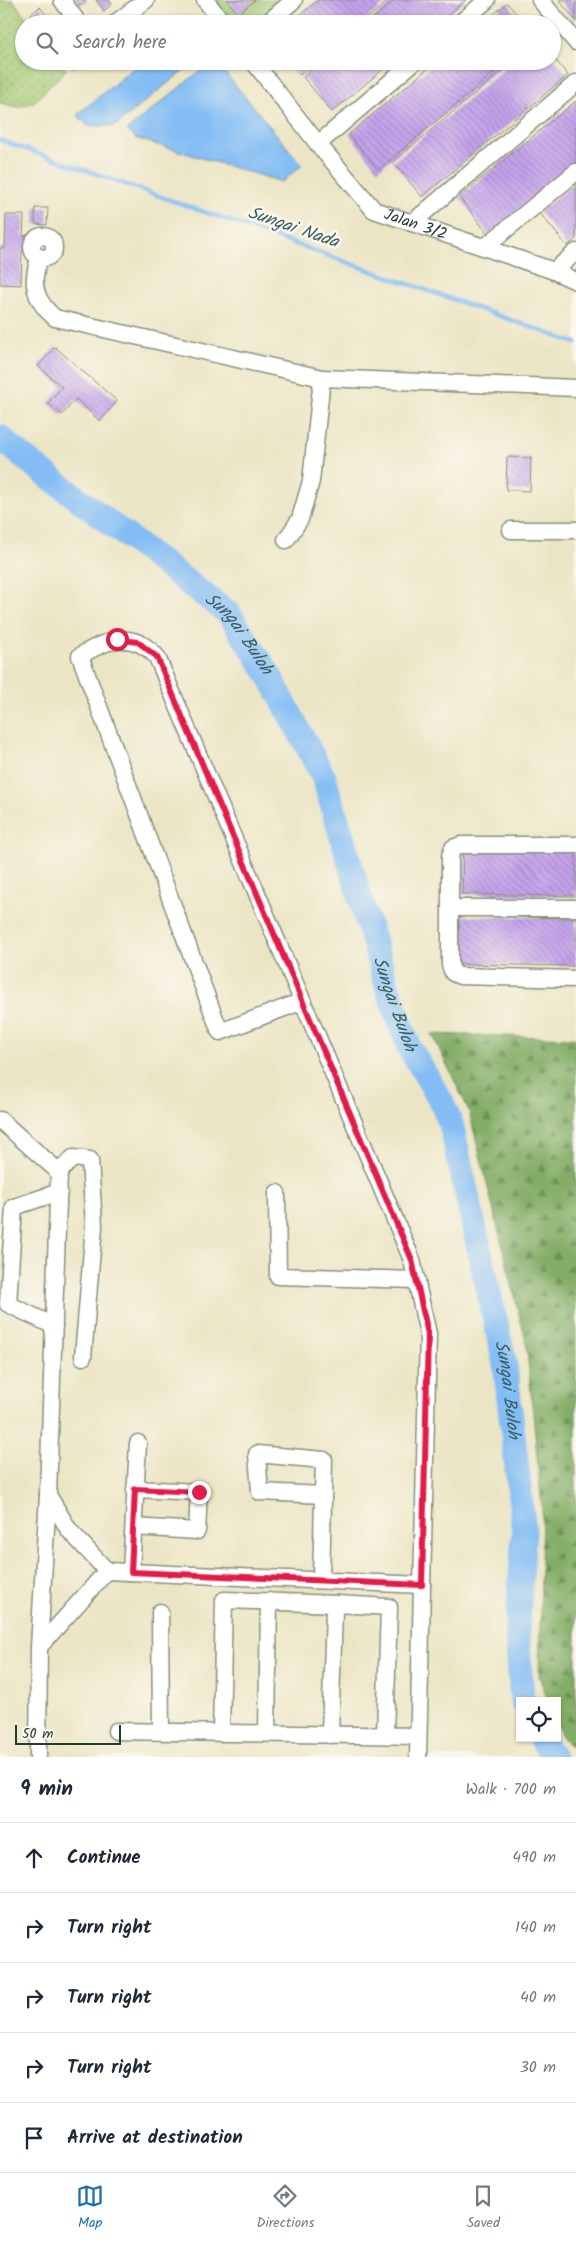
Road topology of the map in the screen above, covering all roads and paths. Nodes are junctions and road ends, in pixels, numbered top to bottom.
1 (62, 0) edge
2 (146, 0) edge
3 (206, 0) edge
4 (294, 0) edge
5 (487, 0) edge
6 (540, 0) edge
7 (73, 15) edge
8 (126, 15) edge
9 (217, 15) edge
10 (276, 15) edge
11 (470, 15) edge
12 (553, 15) edge
13 (561, 24) edge
14 (576, 42) edge
15 (260, 70) edge
16 (404, 70) edge
17 (576, 83) edge
18 (318, 144) junction
19 (576, 172) edge
20 (412, 223) junction
21 (485, 247) junction
22 (576, 252) edge
23 (40, 257) dead end
24 (554, 271) junction
25 (576, 281) edge
26 (322, 378) junction
27 (576, 388) edge
28 (511, 530) dead end
29 (576, 530) edge
30 (286, 540) dead end
31 (576, 845) edge
32 (451, 908) junction
33 (576, 908) edge
34 (576, 979) edge
35 (303, 1001) junction
36 (0, 1120) edge
37 (59, 1172) junction
38 (59, 1192) junction
39 (277, 1192) dead end
40 (417, 1280) junction
41 (54, 1326) junction
42 (83, 1357) dead end
43 (138, 1443) dead end
44 (135, 1489) junction
45 (48, 1495) junction
46 (323, 1495) dead end
47 (134, 1527) junction
48 (107, 1571) junction
49 (131, 1572) junction
50 (321, 1580) junction
51 (422, 1585) junction
52 (269, 1602) junction
53 (338, 1604) junction
54 (160, 1612) dead end
55 (39, 1647) junction
56 (116, 1731) dead end
57 (161, 1731) junction
58 (221, 1733) junction
59 (267, 1733) junction
60 (330, 1734) junction
61 (385, 1736) junction
62 (418, 1736) junction
63 (38, 1757) edge
64 (418, 1757) edge

1 - 7 street
2 - 8 street
3 - 9 street
4 - 10 street
5 - 11 street
6 - 12 street
13 - 14 street
15 - 18 street, Jalan 3/2
16 - 18 street
17 - 20 street
18 - 20 street, Jalan 3/2
19 - 21 street
20 - 21 street, Jalan 3/2
21 - 24 street, Jalan 3/2
22 - 24 street
23 - 26 street
24 - 25 street, Jalan 3/2
26 - 27 street
26 - 30 street
28 - 29 street
31 - 32 street
32 - 33 street
32 - 34 street
35 - 35 street
35 - 40 street
36 - 37 street
37 - 38 street
37 - 42 street
38 - 41 street
38 - 41 street
39 - 40 street
40 - 51 street
41 - 45 street
43 - 44 street
44 - 47 street
44 - 47 street
45 - 48 street
45 - 55 street
46 - 50 street
47 - 49 street
48 - 49 street
48 - 55 street
49 - 50 street
50 - 51 street
51 - 62 street
52 - 53 street
52 - 58 street
52 - 59 street
53 - 60 street
53 - 61 street
54 - 57 street
55 - 63 street
56 - 57 street
57 - 58 street
58 - 59 street
59 - 60 street
60 - 61 street
61 - 62 street
62 - 64 street

